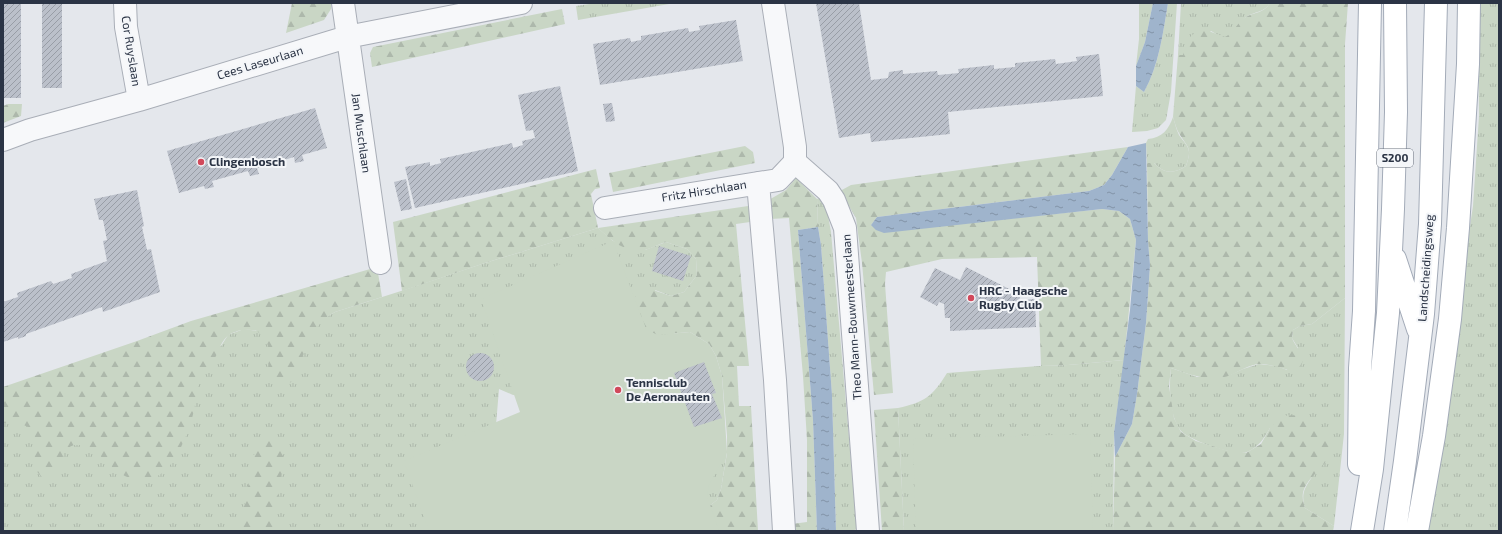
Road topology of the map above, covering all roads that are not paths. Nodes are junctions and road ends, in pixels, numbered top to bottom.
1 (125, 3) edge
2 (342, 3) edge
3 (521, 3) edge
4 (774, 3) edge
5 (1370, 3) edge
6 (1395, 3) edge
7 (1436, 3) edge
8 (1469, 3) edge
9 (347, 37) junction
10 (139, 100) junction
11 (3, 140) edge
12 (795, 162) junction
13 (758, 182) junction
14 (605, 208) dead end
15 (1391, 248) junction
16 (380, 263) dead end
17 (1420, 336) junction
18 (784, 531) edge
19 (868, 531) edge
20 (1358, 531) edge
21 (1362, 531) edge
22 (1395, 531) edge
23 (1417, 531) edge

1 - 10 street, Cor Ruyslaan
2 - 9 street, Jan Muschlaan
3 - 9 street, Cees Laseurlaan
4 - 12 street
5 - 20 main road
6 - 15 main road, S200
7 - 17 main road, Landscheidingsweg / S200
8 - 23 main road
9 - 10 street, Cees Laseurlaan
9 - 16 street, Jan Muschlaan
10 - 11 street, Cees Laseurlaan
12 - 13 street, Fritz Hirschlaan
12 - 19 street, Theo Mann-Bouwmeesterlaan
13 - 14 street, Fritz Hirschlaan
13 - 18 street
15 - 17 main road, S200
15 - 21 main road, S200
17 - 22 main road, Landscheidingsweg / S200

